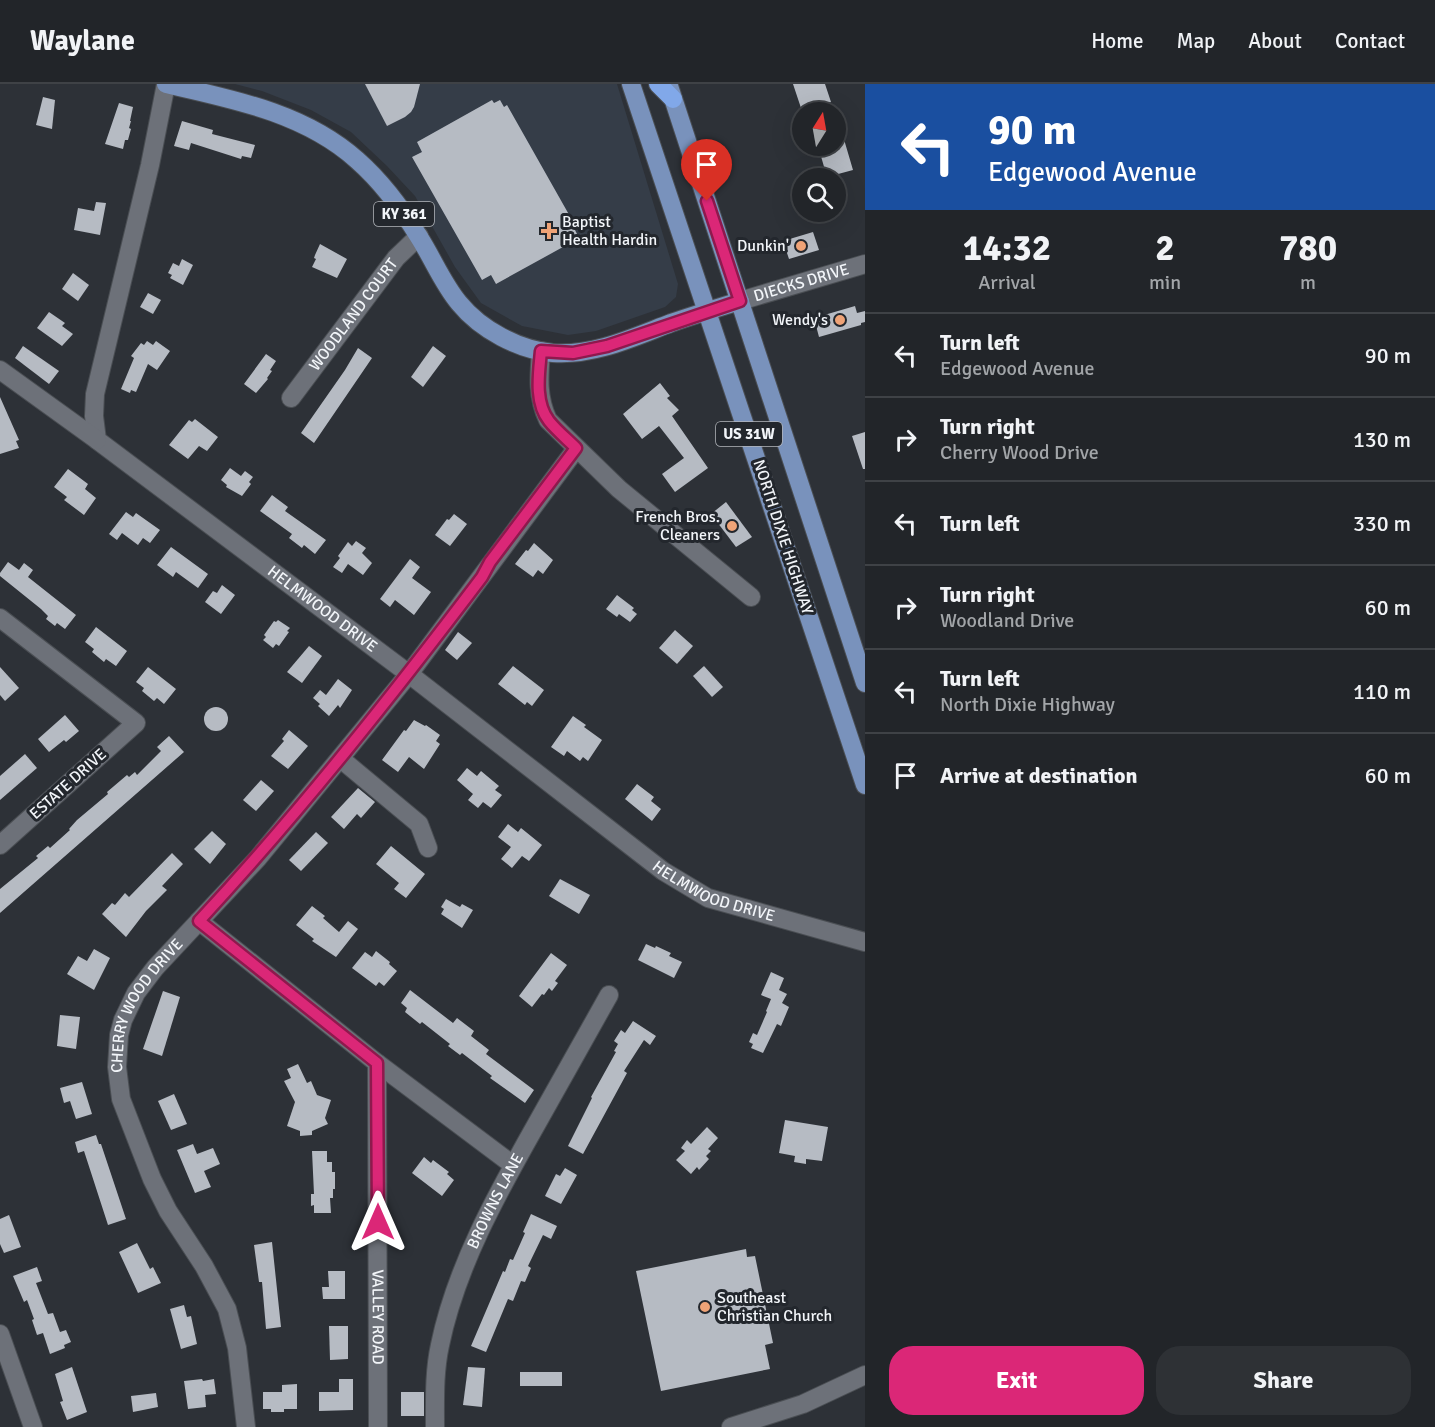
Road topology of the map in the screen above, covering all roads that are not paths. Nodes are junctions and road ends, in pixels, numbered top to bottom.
1 (166, 84) edge
2 (631, 84) edge
3 (658, 84) edge
4 (670, 91) edge
5 (419, 236) junction
6 (865, 264) edge
7 (740, 301) junction
8 (708, 311) junction
9 (541, 351) junction
10 (0, 370) edge
11 (291, 398) dead end
12 (97, 440) junction
13 (576, 448) junction
14 (751, 597) dead end
15 (0, 618) edge
16 (409, 674) junction
17 (865, 683) edge
18 (340, 759) junction
19 (865, 785) edge
20 (0, 845) edge
21 (428, 848) dead end
22 (199, 921) junction
23 (865, 942) edge
24 (609, 995) dead end
25 (377, 1063) junction
26 (513, 1165) junction
27 (0, 1334) edge
28 (7, 1373) edge
29 (865, 1375) edge
30 (756, 1424) edge
31 (33, 1427) edge
32 (246, 1427) edge
33 (378, 1427) edge
34 (435, 1427) edge
35 (731, 1427) edge

1 - 5 main road, KY 361
1 - 12 street
2 - 8 main road, NORTH DIXIE HIGHWAY / US 31W
3 - 4 highway
4 - 7 main road, NORTH DIXIE HIGHWAY / US 31W
5 - 9 main road, KY 361
5 - 11 street, WOODLAND COURT
6 - 7 street, DIECKS DRIVE
7 - 8 main road, KY 361
7 - 17 main road, NORTH DIXIE HIGHWAY / US 31W
8 - 9 main road, KY 361
8 - 19 main road, NORTH DIXIE HIGHWAY / US 31W
9 - 13 street
10 - 12 street, HELMWOOD DRIVE
12 - 16 street, HELMWOOD DRIVE
13 - 14 street
13 - 16 street, CHERRY WOOD DRIVE
15 - 20 street, ESTATE DRIVE
16 - 18 street, CHERRY WOOD DRIVE
16 - 23 street, HELMWOOD DRIVE
18 - 21 street
18 - 22 street, CHERRY WOOD DRIVE
22 - 25 street
22 - 32 street, CHERRY WOOD DRIVE
24 - 26 street, BROWNS LANE
25 - 26 street
25 - 33 street, VALLEY ROAD
26 - 34 street, BROWNS LANE
27 - 28 street
28 - 31 street
29 - 30 street
30 - 35 street

